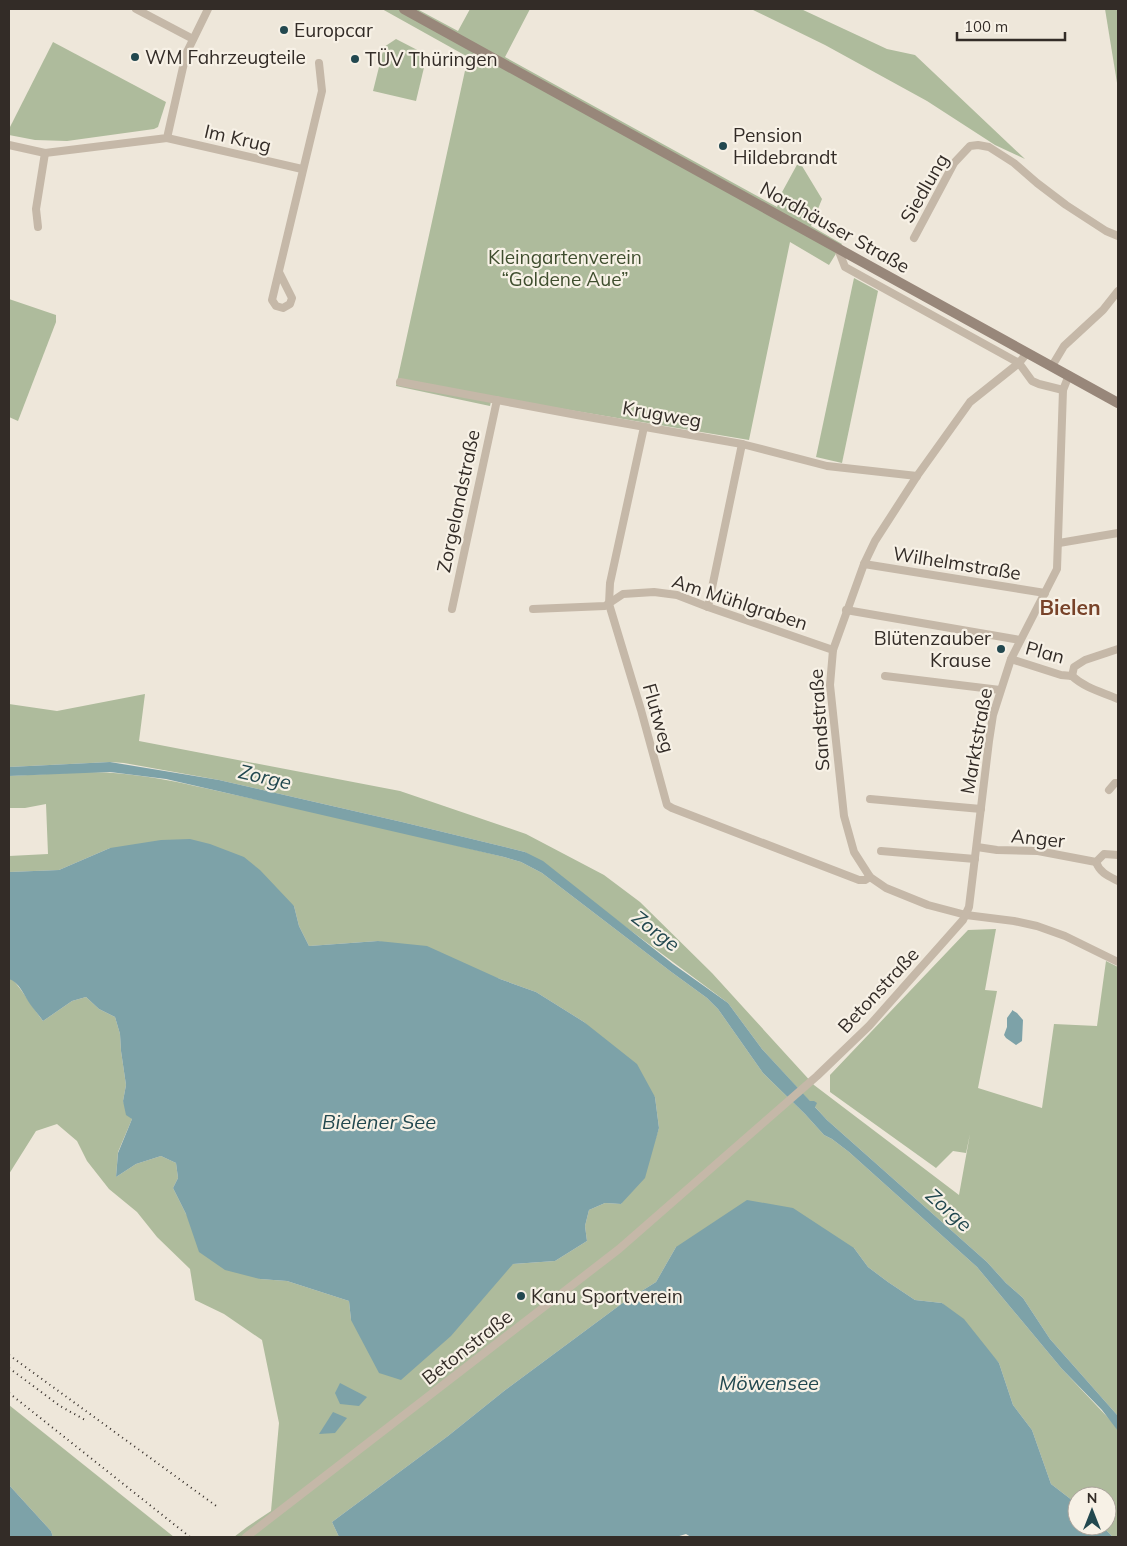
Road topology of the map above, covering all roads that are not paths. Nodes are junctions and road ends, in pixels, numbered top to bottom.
1 (136, 9) edge
2 (208, 9) edge
3 (404, 9) edge
4 (193, 39) junction
5 (319, 63) dead end
6 (167, 138) junction
7 (9, 145) edge
8 (45, 154) junction
9 (302, 169) junction
10 (38, 227) dead end
11 (1118, 236) edge
12 (914, 238) dead end
13 (838, 249) junction
14 (279, 272) dead end
15 (1118, 290) edge
16 (1027, 353) junction
17 (1018, 363) junction
18 (1052, 366) junction
19 (1068, 375) junction
20 (400, 382) dead end
21 (1062, 390) junction
22 (497, 400) junction
23 (1118, 403) edge
24 (644, 427) junction
25 (742, 444) junction
26 (918, 476) junction
27 (1118, 533) edge
28 (1059, 543) junction
29 (864, 564) junction
30 (1045, 593) junction
31 (609, 604) junction
32 (708, 607) junction
33 (452, 609) dead end
34 (533, 609) dead end
35 (846, 610) junction
36 (1020, 640) junction
37 (1118, 649) edge
38 (833, 650) junction
39 (1010, 659) junction
40 (885, 676) dead end
41 (1072, 676) junction
42 (1000, 690) junction
43 (1118, 699) edge
44 (1118, 783) edge
45 (1109, 790) dead end
46 (870, 800) dead end
47 (980, 810) junction
48 (977, 847) junction
49 (882, 851) dead end
50 (1118, 856) edge
51 (975, 859) junction
52 (1096, 862) junction
53 (870, 877) junction
54 (1118, 881) edge
55 (966, 915) junction
56 (1117, 958) edge
57 (246, 1537) edge

1 - 4 street
2 - 4 street
3 - 13 main road, Nordhäuser Straße
4 - 6 street
5 - 9 street
6 - 8 street, Im Krug
6 - 9 street, Im Krug
7 - 8 street, Im Krug
8 - 10 street
9 - 14 street
11 - 12 street, Siedlung
13 - 16 main road, Nordhäuser Straße
13 - 17 street
15 - 18 street
16 - 17 street, Sandstraße
16 - 18 main road, Nordhäuser Straße
17 - 21 street
17 - 26 street, Sandstraße
18 - 19 main road, Nordhäuser Straße
19 - 21 street, Marktstraße
19 - 23 main road, Nordhäuser Straße
20 - 22 street, Krugweg
21 - 28 street, Marktstraße
22 - 24 street, Krugweg
22 - 33 street, Zorgelandstraße
24 - 25 street, Krugweg
24 - 31 street, Flutweg
25 - 26 street, Krugweg
25 - 32 street
26 - 29 street, Sandstraße
27 - 28 street
28 - 30 street, Marktstraße
29 - 30 street, Wilhelmstraße
29 - 35 street, Sandstraße
30 - 36 street, Marktstraße
31 - 32 street, Am Mühlgraben
31 - 34 street, Am Mühlgraben
31 - 53 street, Flutweg
32 - 38 street, Am Mühlgraben
35 - 36 street
35 - 38 street, Sandstraße
36 - 39 street, Marktstraße
37 - 41 street
38 - 53 street, Sandstraße
39 - 41 street, Plan
39 - 42 street, Marktstraße
40 - 42 street
41 - 43 street, Plan
42 - 47 street, Marktstraße
44 - 45 street
46 - 47 street
47 - 48 street, Marktstraße
48 - 51 street, Marktstraße
48 - 52 street, Anger
49 - 51 street
50 - 52 street, Anger
51 - 55 street, Marktstraße
52 - 54 street
53 - 55 street, Sandstraße
55 - 56 street, Sandstraße
55 - 57 street, Betonstraße

